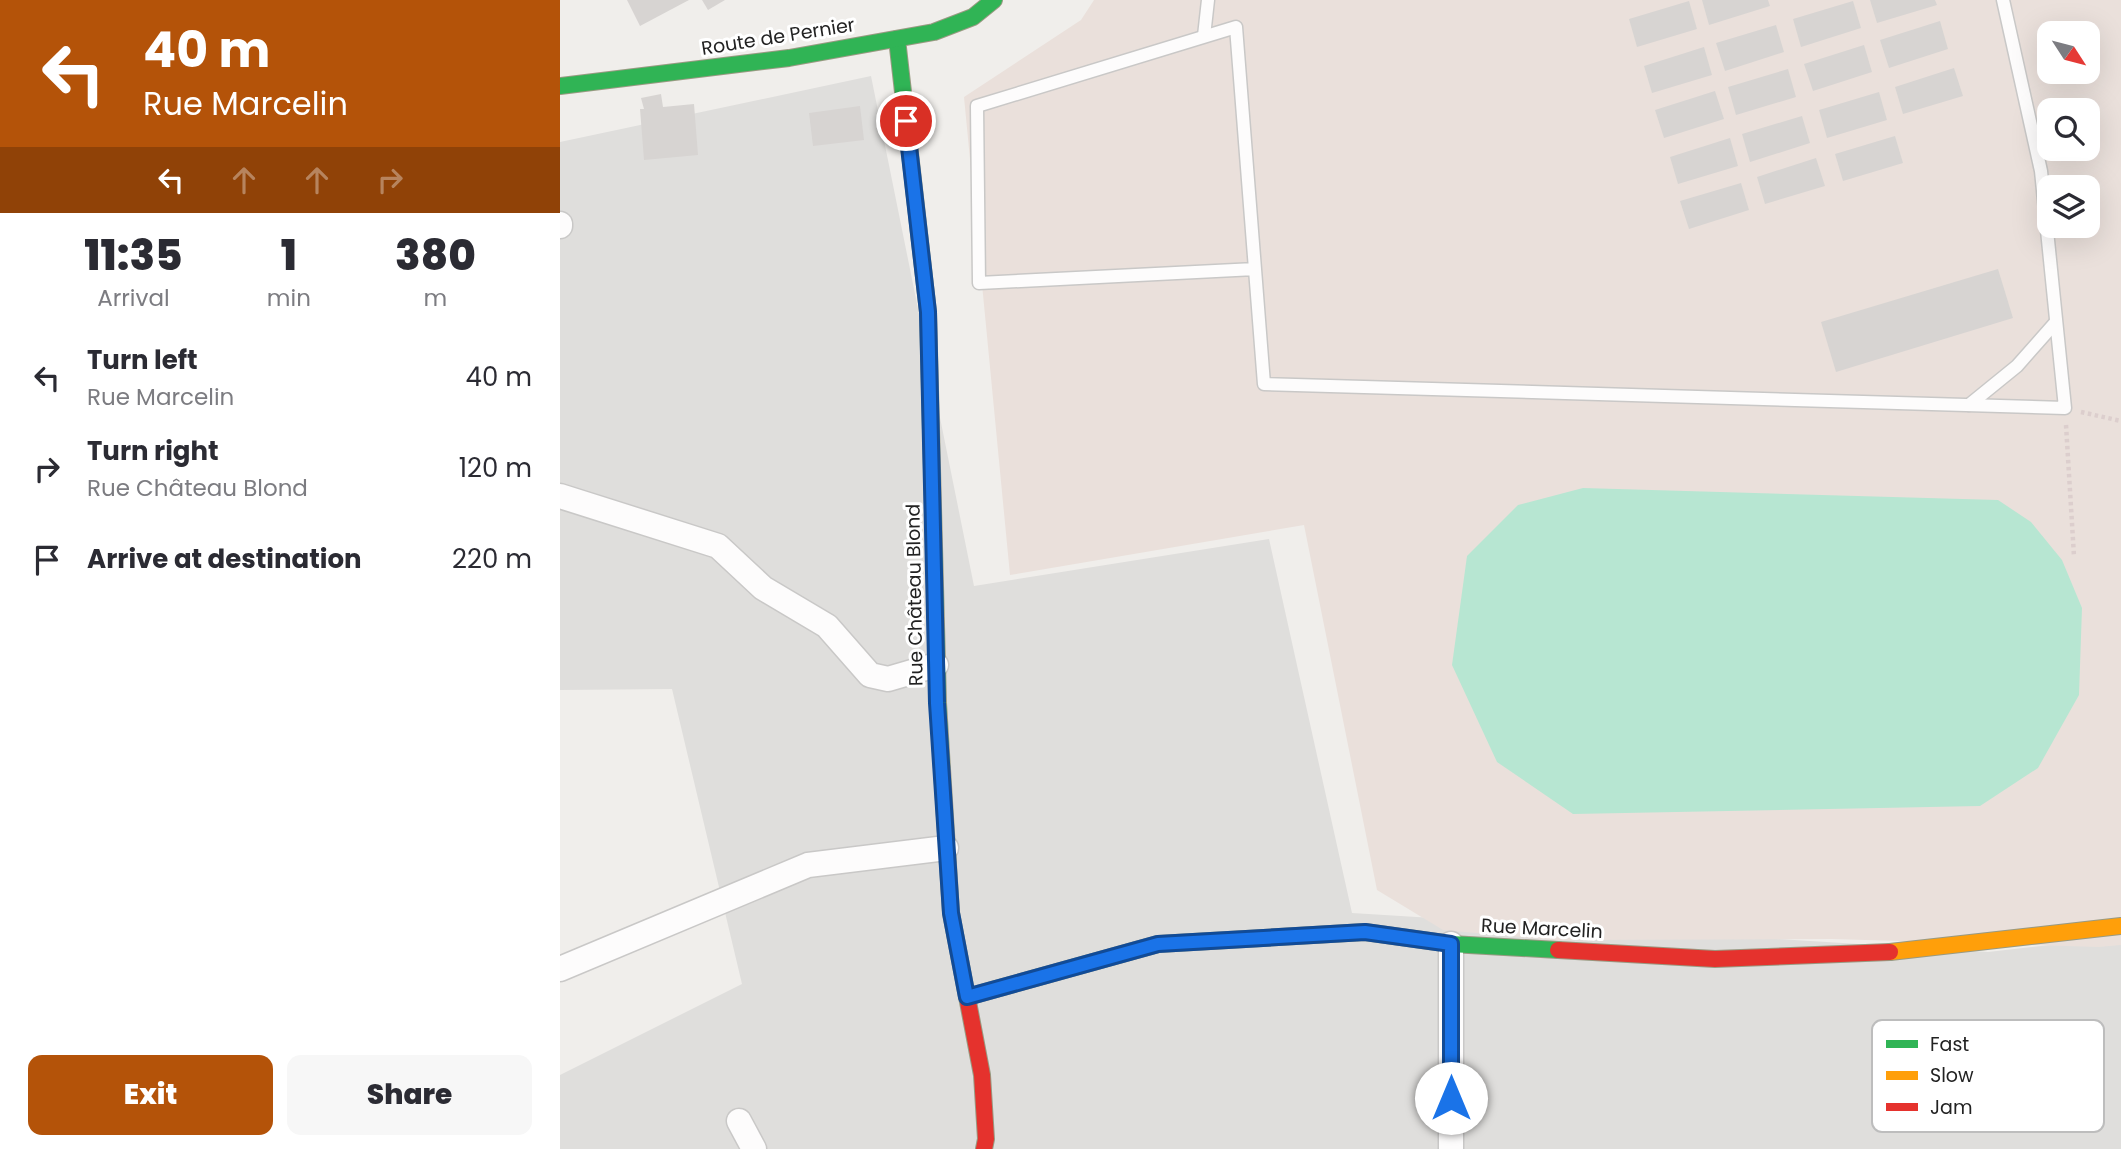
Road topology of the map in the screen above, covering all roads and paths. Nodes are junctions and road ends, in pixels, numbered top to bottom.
1 (994, 0) edge
2 (1208, 0) edge
3 (2003, 0) edge
4 (1204, 36) junction
5 (897, 39) junction
6 (560, 86) edge
7 (1255, 269) junction
8 (2055, 323) junction
9 (1969, 405) junction
10 (2065, 408) junction
11 (2121, 421) edge
12 (560, 496) edge
13 (2074, 556) dead end
14 (936, 665) junction
15 (947, 848) junction
16 (2121, 926) edge
17 (1451, 944) junction
18 (560, 970) edge
19 (967, 997) junction
20 (738, 1121) dead end
21 (754, 1149) edge
22 (984, 1149) edge
23 (1451, 1149) edge

1 - 5 street, Route de Pernier
2 - 4 lane
3 - 8 lane
4 - 7 lane
4 - 7 lane
5 - 6 street, Route de Pernier
5 - 14 street, Rue Château Blond
7 - 9 lane
8 - 9 lane
8 - 10 lane
9 - 10 lane
10 - 11 path
10 - 13 path
12 - 14 street
14 - 15 street, Rue Château Blond
15 - 18 street
15 - 19 street, Rue Château Blond
16 - 17 street, Rue Marcelin
17 - 19 street, Rue Marcelin
17 - 23 street
19 - 22 street, Rue Château Blond
20 - 21 street

